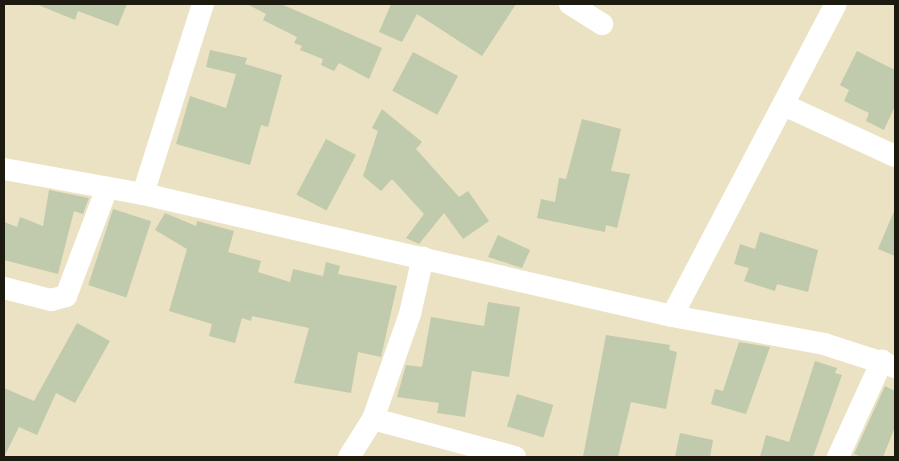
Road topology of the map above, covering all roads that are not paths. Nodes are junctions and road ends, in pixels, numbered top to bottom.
1 (203, 4) edge
2 (570, 4) edge
3 (836, 4) edge
4 (602, 24) dead end
5 (784, 105) junction
6 (895, 156) edge
7 (4, 169) edge
8 (108, 188) junction
9 (143, 194) junction
10 (423, 257) junction
11 (4, 288) edge
12 (672, 316) junction
13 (888, 364) edge
14 (373, 419) junction
15 (349, 457) edge
16 (515, 457) edge
17 (838, 457) edge

1 - 9 street
2 - 4 street
3 - 5 street
5 - 6 street
5 - 12 street
7 - 8 street
8 - 9 street
8 - 11 street
9 - 10 street
10 - 12 street
10 - 14 street
12 - 13 street
13 - 17 street
14 - 15 street
14 - 16 street

